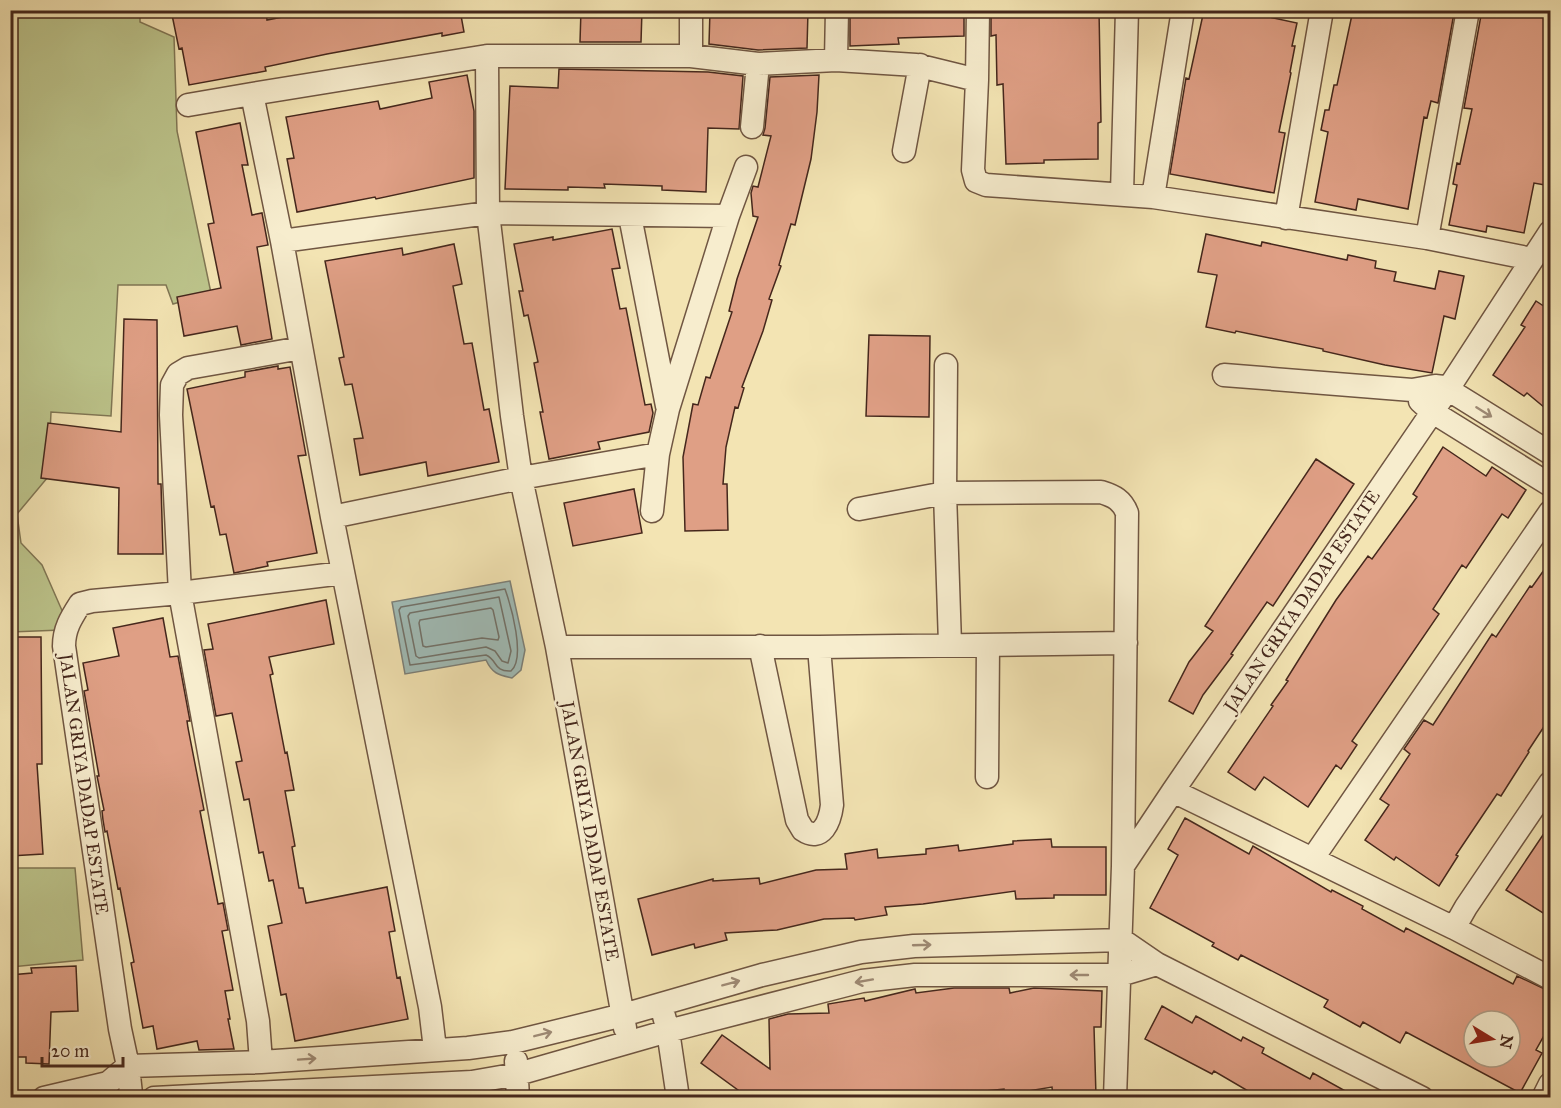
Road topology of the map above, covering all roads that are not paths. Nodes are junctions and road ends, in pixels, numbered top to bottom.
1 (691, 10) edge
2 (837, 10) edge
3 (978, 10) edge
4 (1127, 10) edge
5 (1183, 10) edge
6 (1322, 10) edge
7 (1468, 10) edge
8 (487, 56) junction
9 (691, 56) junction
10 (836, 60) junction
11 (758, 64) junction
12 (920, 65) junction
13 (977, 80) junction
14 (252, 94) junction
15 (188, 105) dead end
16 (752, 127) dead end
17 (904, 152) dead end
18 (746, 167) dead end
19 (1122, 193) junction
20 (1153, 197) junction
21 (488, 213) junction
22 (630, 216) junction
23 (728, 216) junction
24 (1286, 218) junction
25 (1551, 232) edge
26 (1427, 238) junction
27 (282, 241) junction
28 (1532, 259) junction
29 (301, 348) junction
30 (946, 365) dead end
31 (1224, 375) dead end
32 (1448, 389) junction
33 (1412, 390) junction
34 (668, 409) junction
35 (1431, 411) junction
36 (1551, 453) edge
37 (658, 454) junction
38 (521, 478) junction
39 (1551, 485) edge
40 (945, 493) junction
41 (859, 510) dead end
42 (652, 511) dead end
43 (1551, 512) edge
44 (332, 517) junction
45 (343, 573) junction
46 (180, 593) junction
47 (1126, 643) junction
48 (950, 644) junction
49 (988, 645) junction
50 (760, 646) junction
51 (557, 647) junction
52 (819, 647) junction
53 (987, 777) dead end
54 (1551, 783) edge
55 (1173, 791) junction
56 (1313, 858) junction
57 (1123, 866) junction
58 (1454, 928) junction
59 (1122, 940) junction
60 (1158, 964) junction
61 (1120, 975) junction
62 (1551, 978) edge
63 (660, 1003) junction
64 (623, 1014) junction
65 (668, 1030) junction
66 (513, 1042) junction
67 (627, 1043) junction
68 (435, 1049) junction
69 (261, 1062) junction
70 (138, 1066) junction
71 (518, 1074) junction
72 (108, 1083) junction
73 (1551, 1084) edge
74 (1417, 1096) edge
75 (147, 1097) edge
76 (44, 1098) edge
77 (518, 1098) edge
78 (678, 1098) edge
79 (1115, 1098) edge
80 (1543, 1098) edge

1 - 9 street
2 - 10 street
3 - 13 street
4 - 19 street
5 - 20 street
6 - 24 street
7 - 26 street
8 - 9 street
8 - 14 street
8 - 21 street, JALAN GRIYA DADAP ESTATE
9 - 11 street
10 - 11 street
10 - 12 street
11 - 16 street
12 - 13 street
12 - 17 street
13 - 19 street
14 - 15 street
14 - 27 street
18 - 23 street
19 - 20 street
20 - 24 street
21 - 22 street
21 - 27 street
21 - 38 street, JALAN GRIYA DADAP ESTATE
22 - 23 street
22 - 34 street
23 - 34 street
24 - 26 street
25 - 28 street, JALAN GRIYA DADAP ESTATE
26 - 28 street
27 - 29 street
28 - 32 street, JALAN GRIYA DADAP ESTATE
29 - 44 street
29 - 46 street
30 - 40 street
31 - 33 street
32 - 33 street
32 - 35 street, JALAN GRIYA DADAP ESTATE
32 -> 36 street
33 - 35 street
34 - 37 street
35 - 39 street
35 - 55 street, JALAN GRIYA DADAP ESTATE
37 - 38 street
37 - 42 street
38 - 44 street
38 - 51 street, JALAN GRIYA DADAP ESTATE
40 - 41 street
40 - 47 street
40 - 48 street
43 - 56 street
44 - 45 street
45 - 46 street, JALAN GRIYA DADAP ESTATE
45 - 68 street
46 - 69 street
46 - 70 street, JALAN GRIYA DADAP ESTATE
47 - 49 street
47 - 57 street
48 - 49 street
48 - 52 street
49 - 53 street
50 - 51 street
50 - 52 street
50 - 52 street
51 - 64 street, JALAN GRIYA DADAP ESTATE
54 - 58 street
55 - 56 street
55 - 57 street, JALAN GRIYA DADAP ESTATE
56 - 58 street
57 - 59 street
58 - 62 street
59 - 60 street
59 - 61 street
63 -> 59 street
60 - 61 street
60 - 74 street
61 -> 65 street
61 - 79 street
63 - 64 street
63 - 65 street
66 -> 64 street
64 - 67 street, JALAN GRIYA DADAP ESTATE
65 - 67 street
65 - 78 street
66 - 68 street
66 - 71 street
67 - 71 street
69 -> 68 street
69 - 70 street
70 - 72 street
70 - 75 street, JALAN GRIYA DADAP ESTATE
71 - 75 street
71 - 77 street
72 - 75 street
72 - 76 street
73 - 80 street

